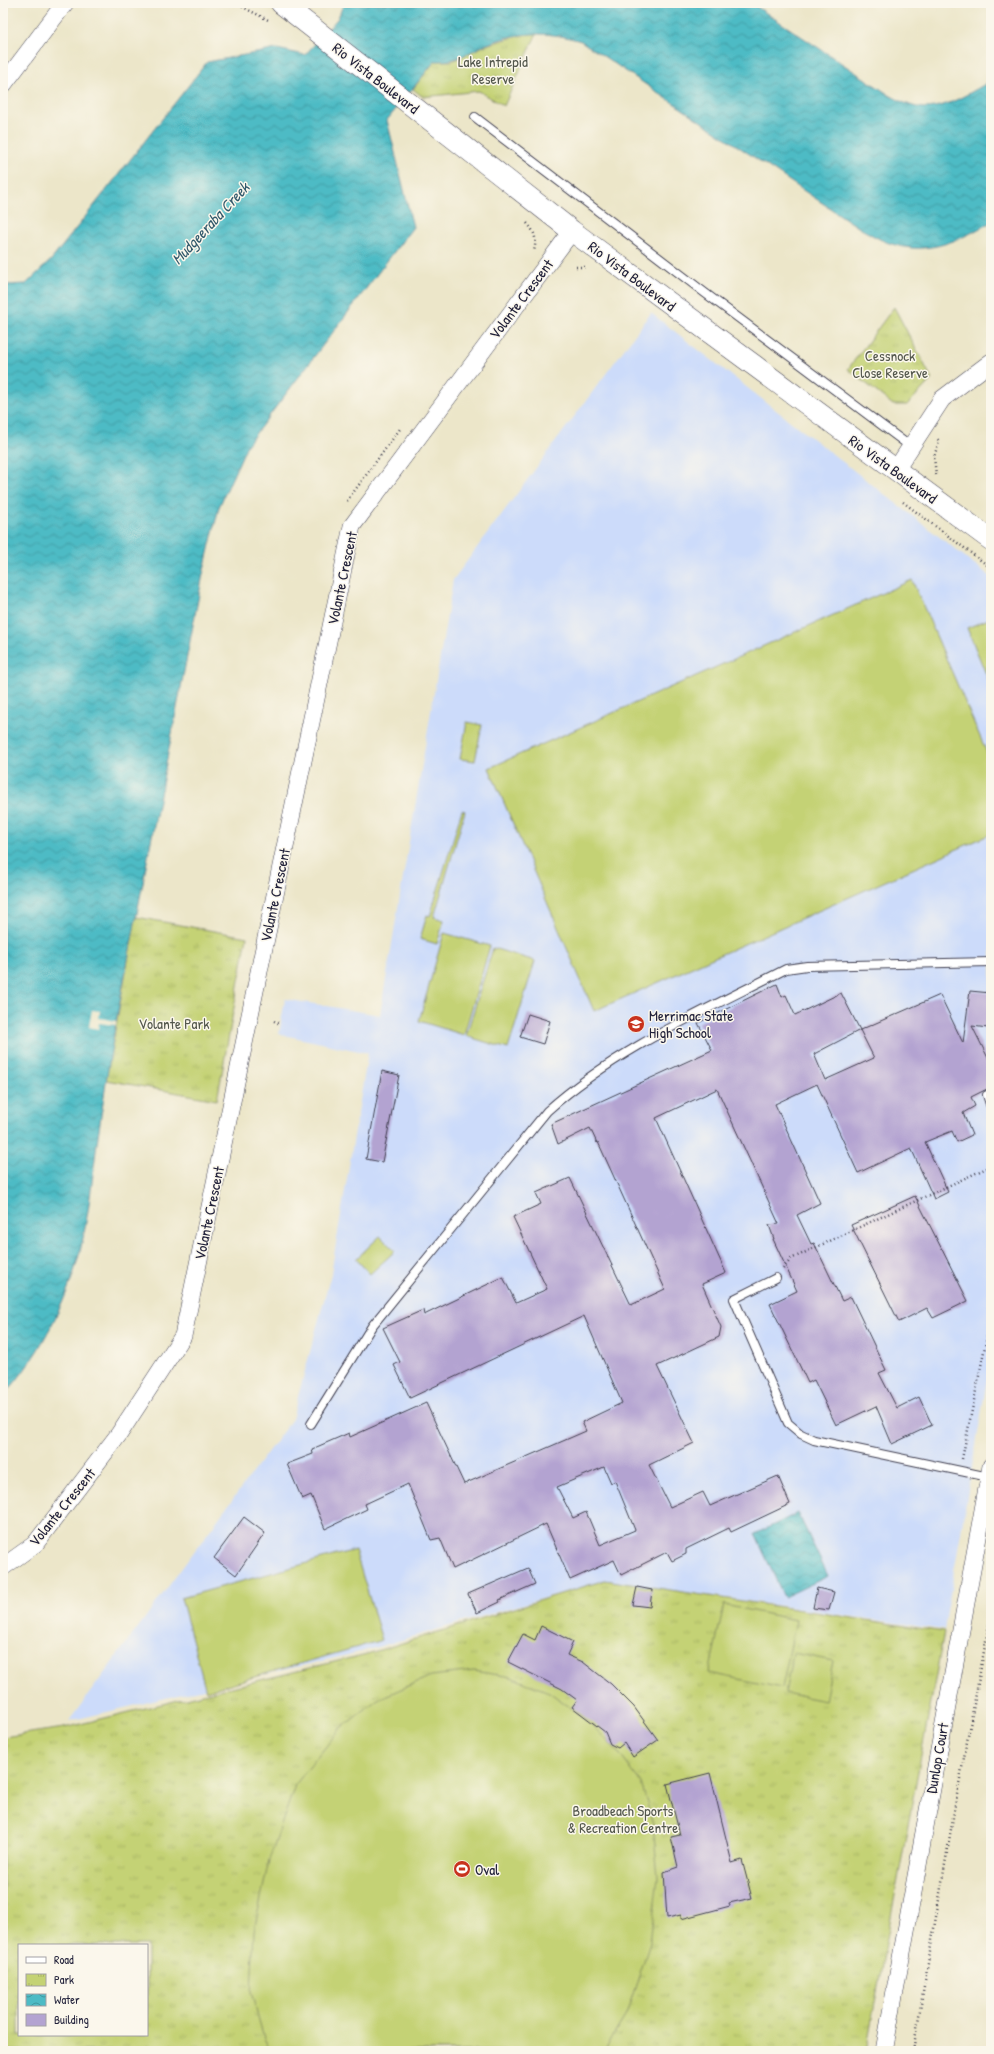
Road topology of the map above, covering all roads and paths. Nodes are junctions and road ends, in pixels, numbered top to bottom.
1 (65, 3) edge
2 (235, 3) edge
3 (280, 3) edge
4 (277, 25) dead end
5 (3, 85) edge
6 (475, 117) dead end
7 (572, 231) junction
8 (991, 362) edge
9 (927, 422) junction
10 (911, 447) junction
11 (895, 471) junction
12 (938, 482) dead end
13 (991, 540) edge
14 (991, 962) edge
15 (274, 1021) dead end
16 (280, 1024) dead end
17 (987, 1095) dead end
18 (991, 1106) edge
19 (991, 1166) edge
20 (776, 1278) joint
21 (311, 1424) dead end
22 (990, 1471) edge
23 (3, 1566) edge
24 (991, 1614) edge
25 (884, 2051) edge
26 (913, 2051) edge

1 - 5 street
2 - 4 path
3 - 7 street, Rio Vista Boulevard
6 - 10 lane, Rio Vista Boulevard
7 - 11 street, Rio Vista Boulevard
7 - 23 street, Volante Crescent
8 - 9 street
9 - 10 street
9 - 12 path
10 - 11 street
11 - 13 street, Rio Vista Boulevard
14 - 21 lane
15 - 16 path
17 - 18 lane
19 - 20 path
20 - 22 lane
22 - 25 street, Dunlop Court
24 - 26 path

